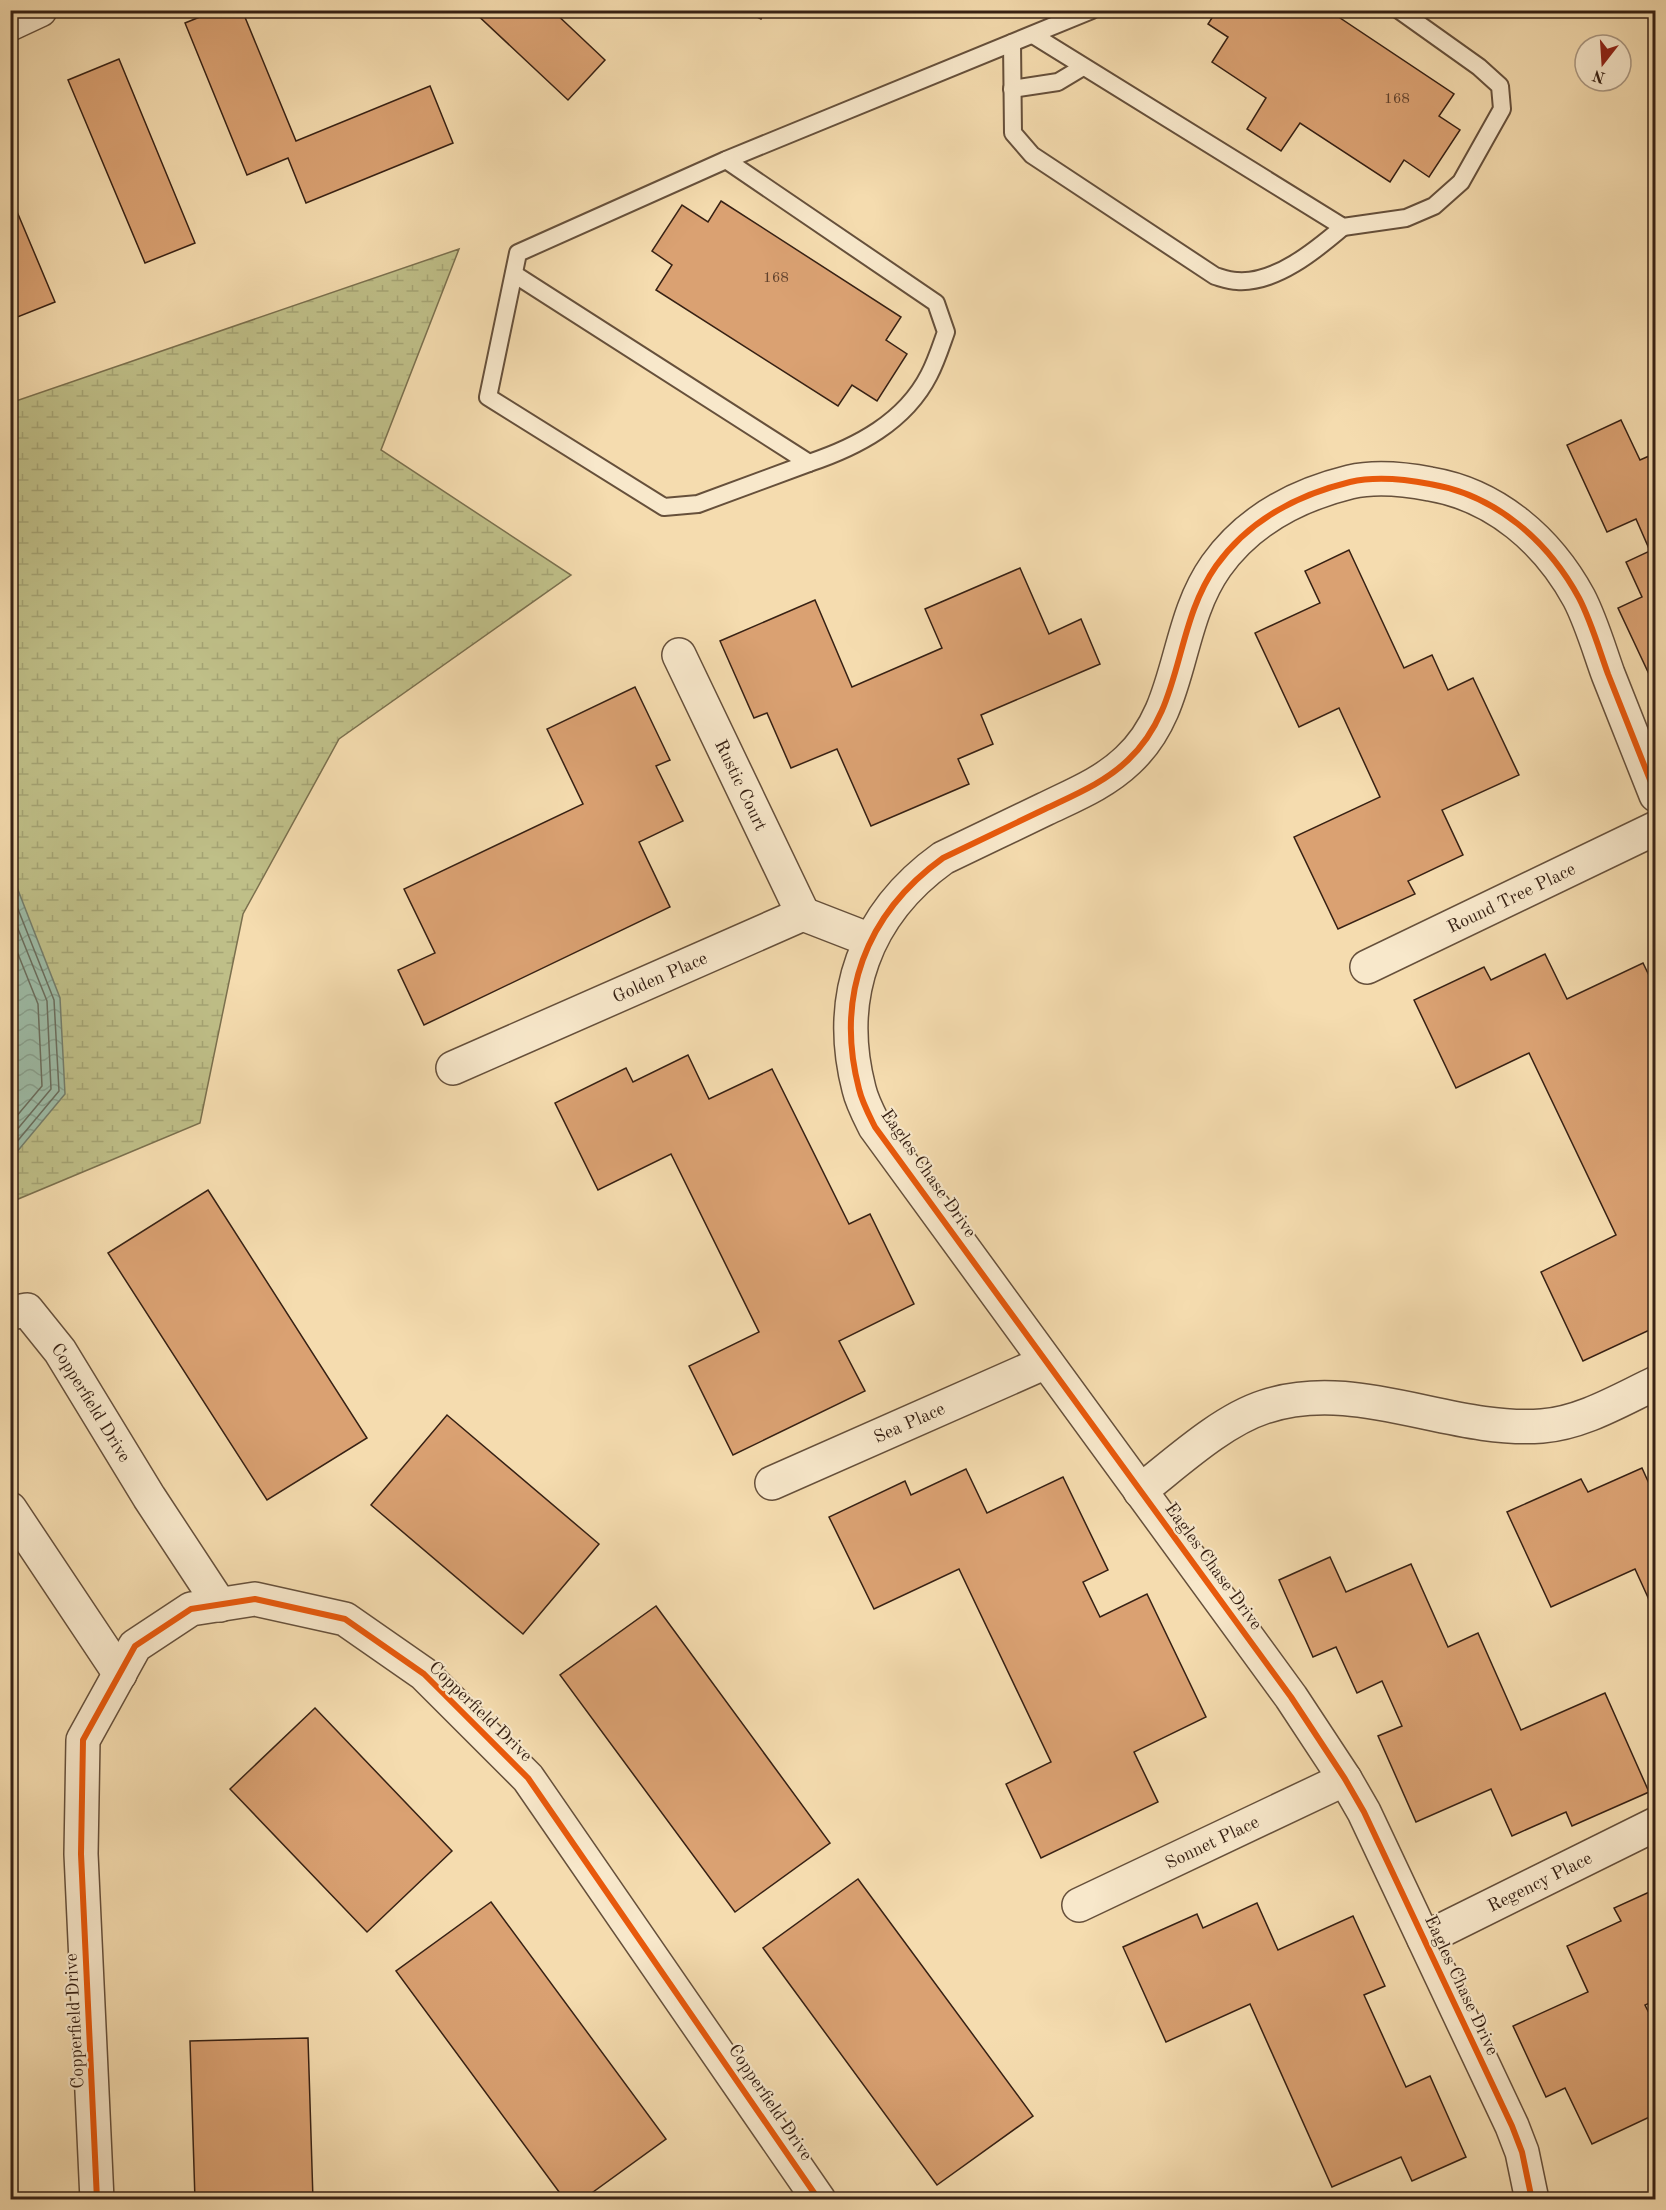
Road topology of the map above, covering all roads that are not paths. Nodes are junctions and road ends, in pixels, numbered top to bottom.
1 (40, 10) edge
2 (1092, 10) edge
3 (1399, 10) edge
4 (10, 24) edge
5 (1033, 34) junction
6 (1012, 43) junction
7 (1083, 67) junction
8 (1012, 89) junction
9 (726, 160) junction
10 (1343, 227) junction
11 (514, 274) junction
12 (809, 463) junction
13 (679, 655) dead end
14 (1656, 795) edge
15 (1656, 828) edge
16 (803, 914) junction
17 (870, 940) junction
18 (1368, 967) dead end
19 (453, 1068) dead end
20 (10, 1313) edge
21 (1046, 1362) junction
22 (1656, 1383) edge
23 (772, 1483) dead end
24 (1140, 1491) junction
25 (10, 1509) edge
26 (220, 1605) junction
27 (120, 1674) junction
28 (1345, 1779) junction
29 (1656, 1824) edge
30 (1079, 1905) dead end
31 (1424, 1939) junction
32 (97, 2199) edge
33 (819, 2199) edge
34 (1532, 2199) edge

1 - 4 street
2 - 5 lane
3 - 10 lane
5 - 6 lane
5 - 7 lane
6 - 8 lane
6 - 9 lane
7 - 8 lane
7 - 10 lane
8 - 10 lane
9 - 11 lane
9 - 12 lane
11 - 12 lane
11 - 12 lane
13 - 16 street, Rustic Court
14 - 17 street, Eagles Chase Drive
15 - 18 street, Round Tree Place
16 - 17 street
16 - 19 street, Golden Place
17 - 21 street, Eagles Chase Drive
20 - 26 street, Copperfield Drive
21 - 23 street, Sea Place
21 - 24 street, Eagles Chase Drive
22 - 24 street
24 - 28 street, Eagles Chase Drive
25 - 27 street
26 - 27 street, Copperfield Drive
26 - 33 street, Copperfield Drive
27 - 32 street, Copperfield Drive
28 - 30 street, Sonnet Place
28 - 31 street, Eagles Chase Drive
29 - 31 street, Regency Place
31 - 34 street, Eagles Chase Drive

